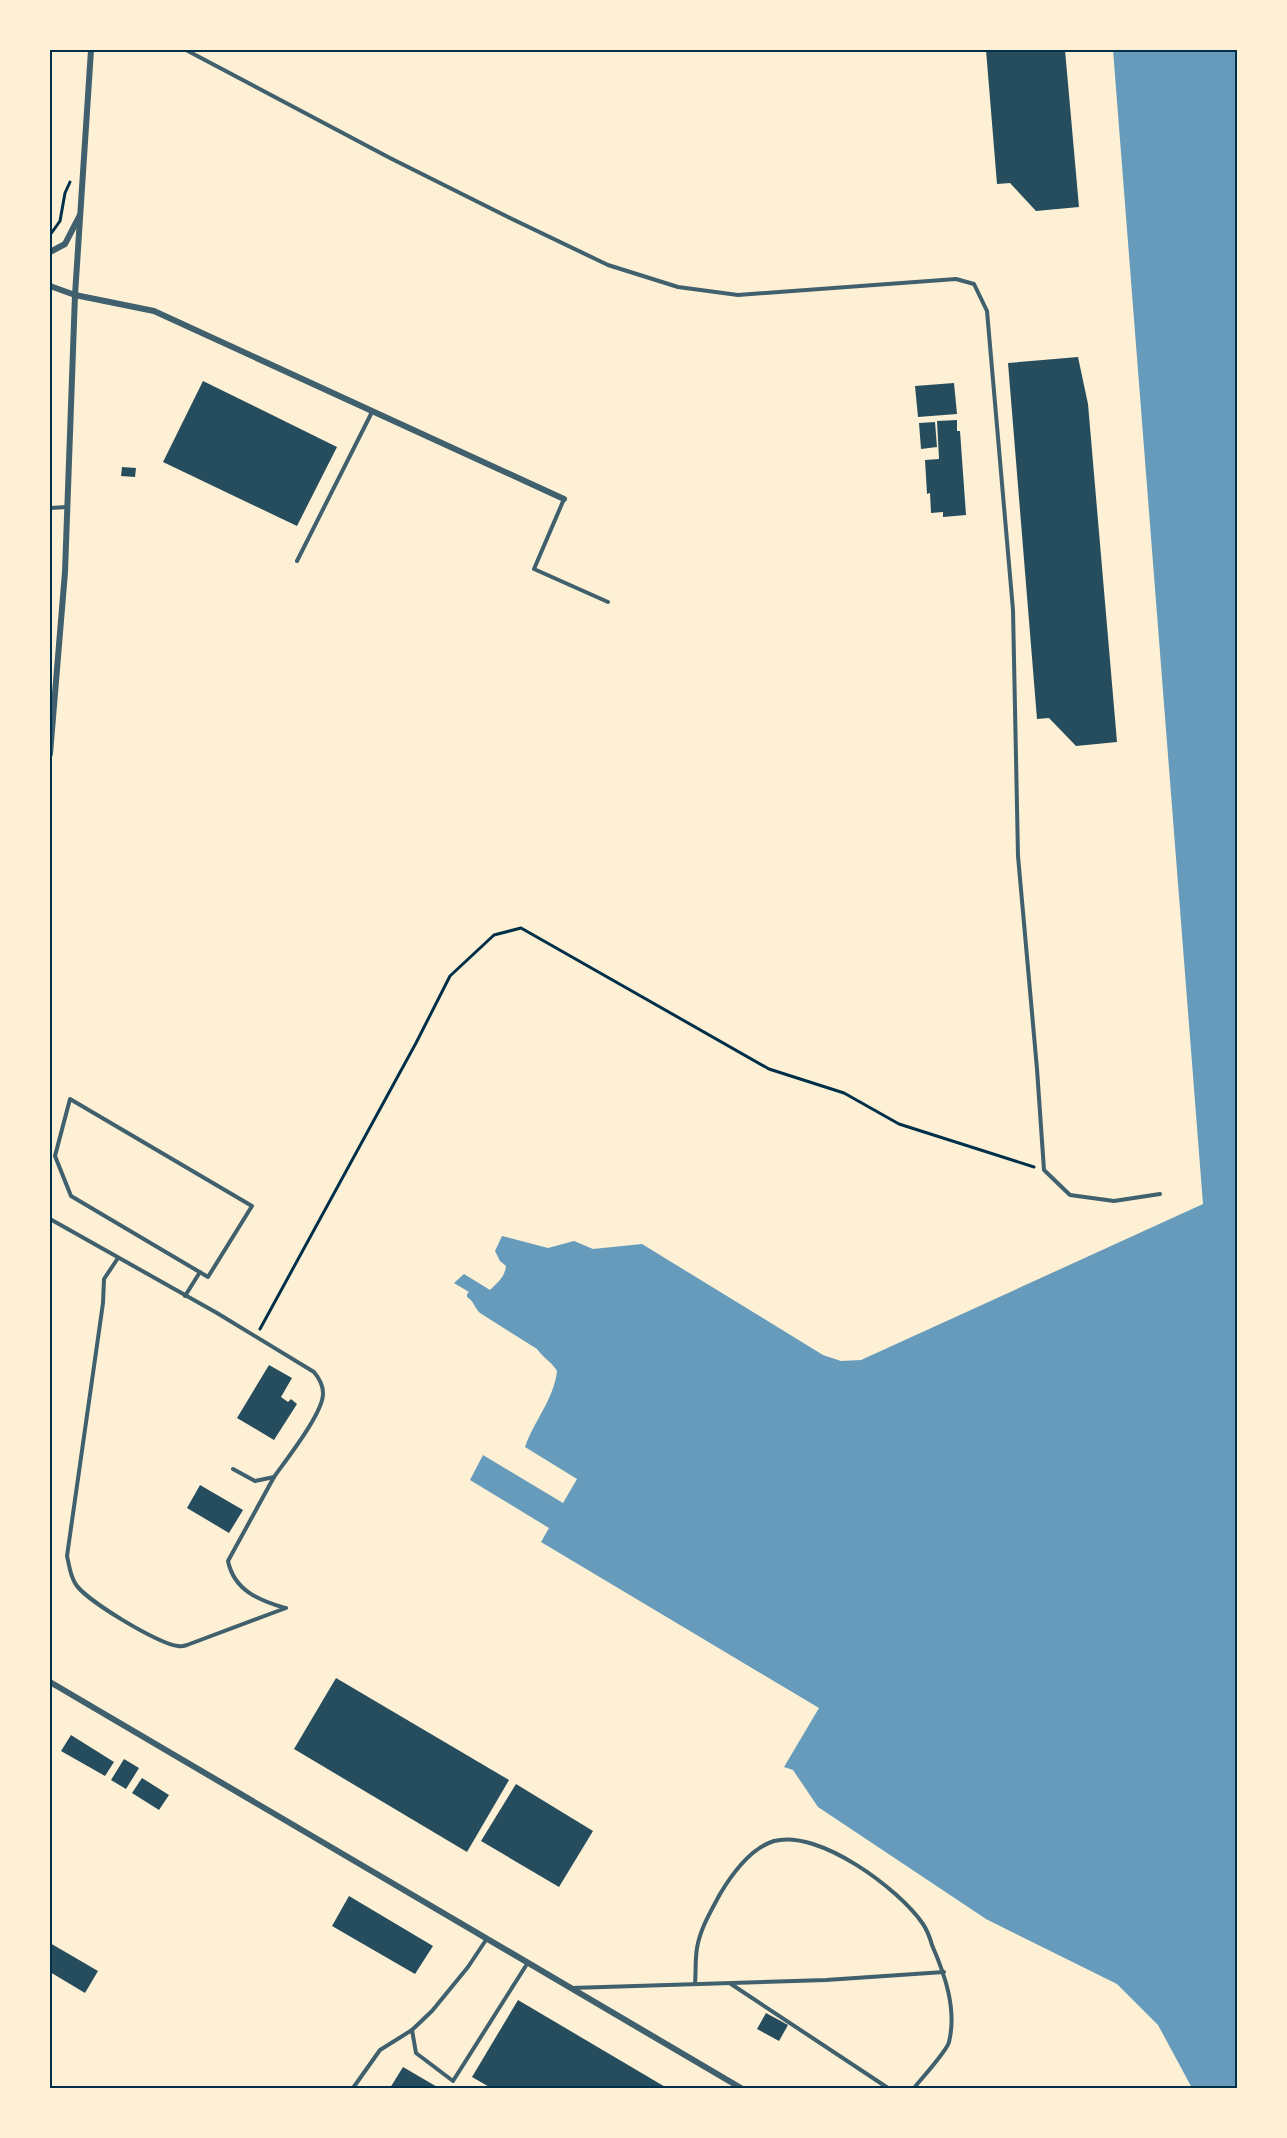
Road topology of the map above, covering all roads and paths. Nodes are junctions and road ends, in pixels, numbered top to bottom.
1 (91, 50) edge
2 (186, 50) edge
3 (74, 174) dead end
4 (81, 212) junction
5 (50, 235) edge
6 (50, 252) edge
7 (50, 286) edge
8 (75, 295) junction
9 (372, 412) junction
10 (564, 499) joint
11 (67, 507) junction
12 (50, 508) edge
13 (297, 561) dead end
14 (608, 602) dead end
15 (50, 754) edge
16 (1044, 1170) junction
17 (1160, 1194) dead end
18 (50, 1219) edge
19 (118, 1258) junction
20 (200, 1272) junction
21 (185, 1296) junction
22 (256, 1336) junction
23 (233, 1468) dead end
24 (274, 1478) junction
25 (50, 1682) edge
26 (486, 1940) junction
27 (527, 1964) junction
28 (944, 1972) junction
29 (731, 1983) junction
30 (696, 1984) junction
31 (567, 1988) junction
32 (412, 2030) junction
33 (352, 2088) edge
34 (741, 2088) edge
35 (888, 2088) edge
36 (914, 2088) edge

1 - 4 street
2 - 16 lane
3 - 5 path
4 - 6 street
4 - 8 street
7 - 8 street
8 - 9 street
8 - 11 street
9 - 10 street
9 - 13 lane
10 - 14 lane
11 - 12 lane
11 - 15 street
16 - 17 lane
16 - 22 path
18 - 19 lane
19 - 21 lane
19 - 24 lane
20 - 20 lane
20 - 21 lane
21 - 22 lane
22 - 24 lane
23 - 24 lane
25 - 26 street
26 - 27 street
26 - 32 lane
27 - 31 street
27 - 32 lane
28 - 29 lane
28 - 30 lane
28 - 36 lane
29 - 30 lane
29 - 35 lane
30 - 31 lane
31 - 34 street
32 - 33 lane

